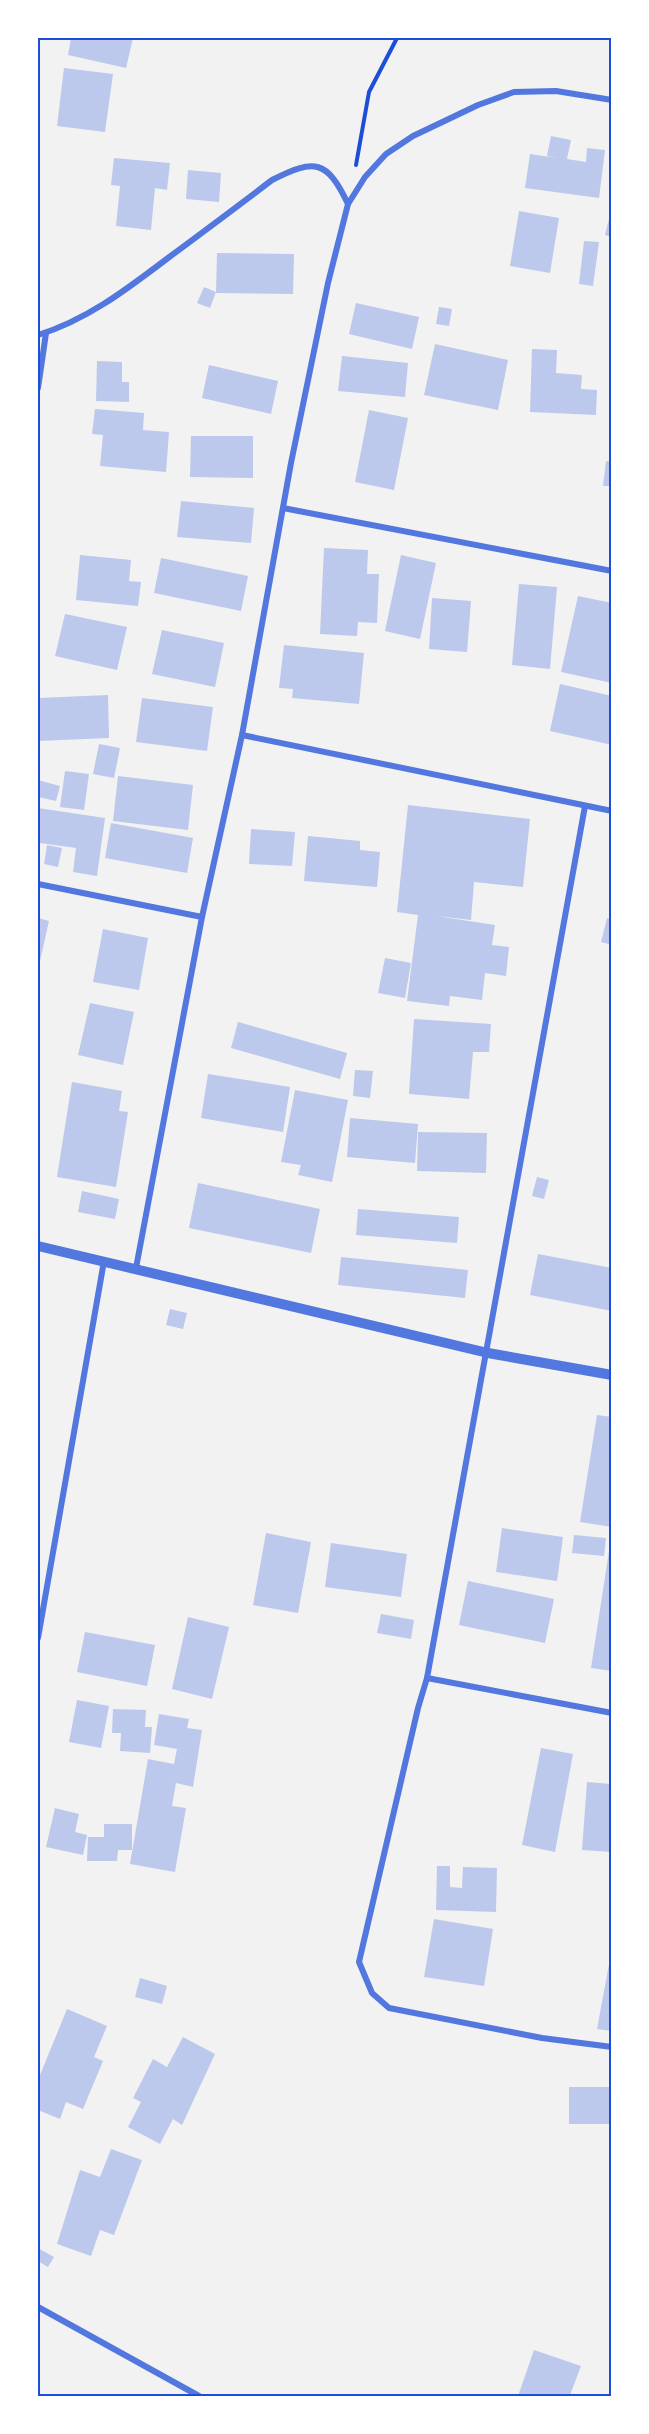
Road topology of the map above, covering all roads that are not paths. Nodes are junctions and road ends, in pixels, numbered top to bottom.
1 (612, 100) edge
2 (348, 204) junction
3 (46, 333) junction
4 (38, 335) edge
5 (38, 388) edge
6 (283, 508) junction
7 (612, 571) edge
8 (242, 735) junction
9 (585, 806) junction
10 (612, 811) edge
11 (38, 884) edge
12 (202, 917) junction
13 (38, 1246) edge
14 (104, 1261) junction
15 (136, 1268) junction
16 (488, 1353) junction
17 (612, 1376) edge
18 (38, 1638) edge
19 (427, 1678) junction
20 (612, 1713) edge
21 (612, 2047) edge
22 (38, 2307) edge
23 (199, 2397) edge

1 - 2 street
2 - 3 street
2 - 6 street
3 - 4 street
3 - 5 street
6 - 7 street
6 - 8 street
8 - 9 street
8 - 12 street
9 - 10 street
9 - 16 street
11 - 12 street
12 - 15 street
13 - 14 street
14 - 15 street
14 - 18 street
15 - 16 street
16 - 17 street
16 - 19 street
19 - 20 street
19 - 21 street
22 - 23 street

